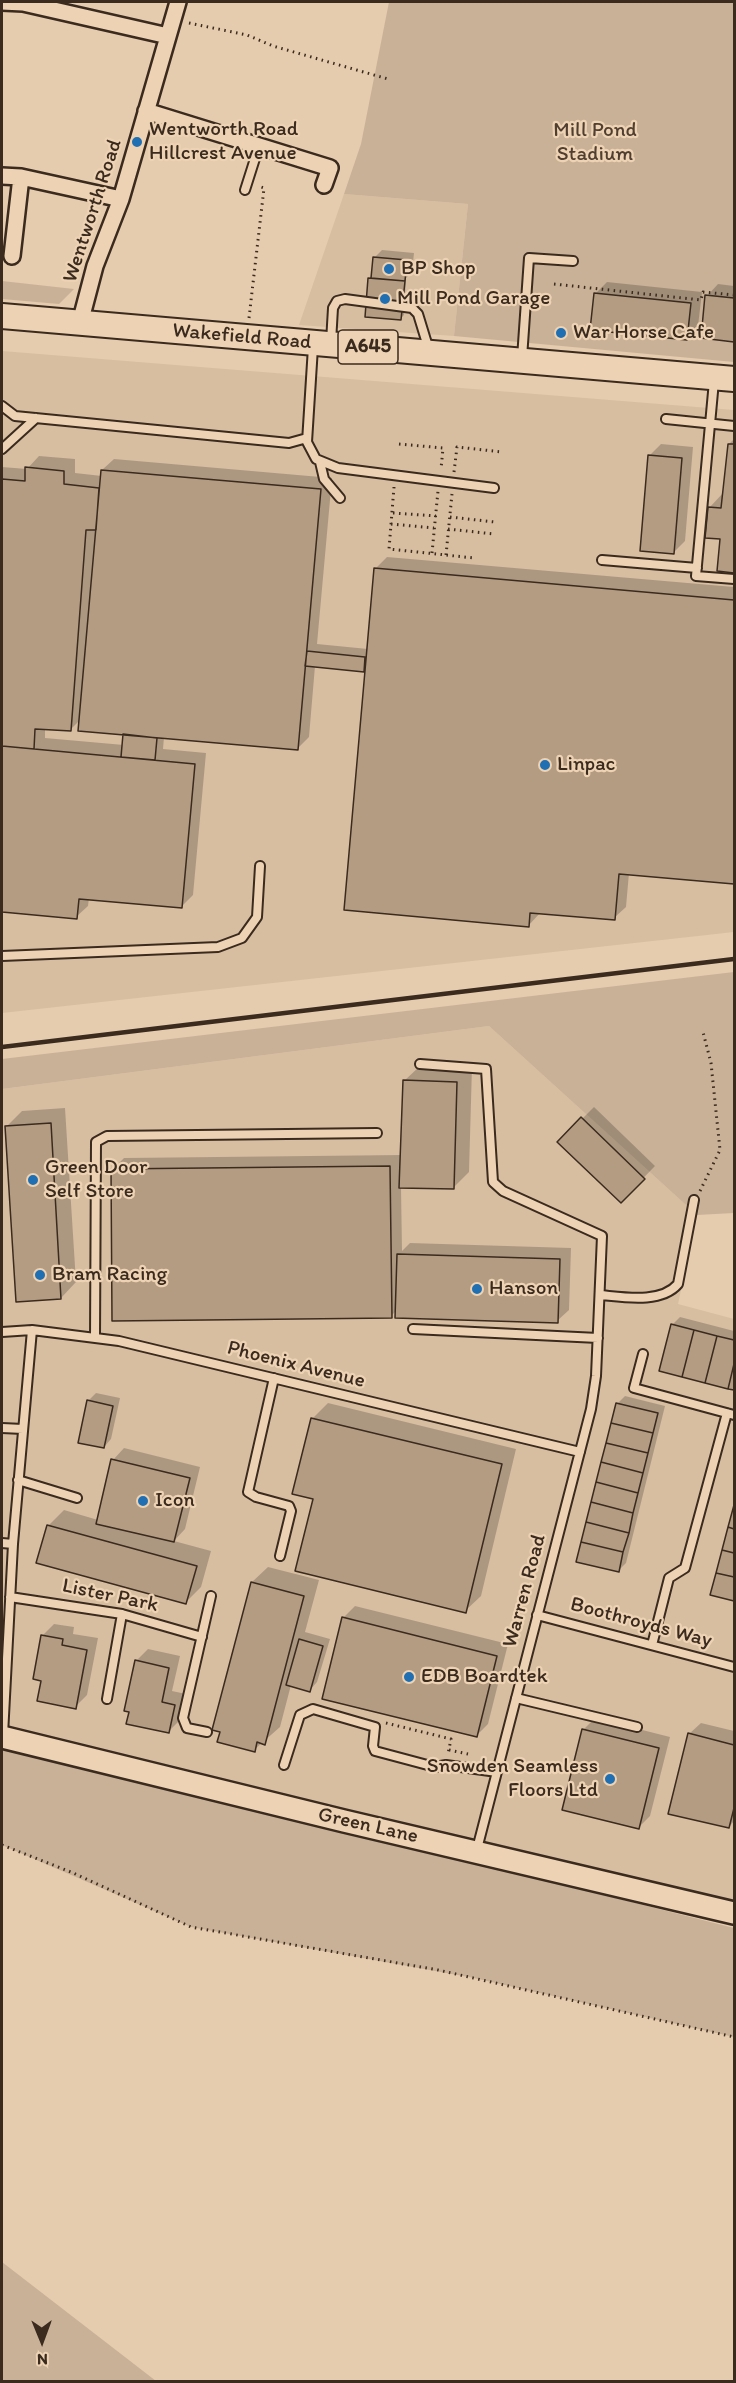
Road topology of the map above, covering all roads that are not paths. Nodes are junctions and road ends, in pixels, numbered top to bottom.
1 (2, 2) edge
2 (178, 2) edge
3 (168, 36) junction
4 (146, 111) junction
5 (259, 146) junction
6 (2, 176) edge
7 (21, 177) junction
8 (324, 185) dead end
9 (246, 186) road end
10 (121, 199) junction
11 (12, 256) dead end
12 (573, 261) dead end
13 (2, 317) edge
14 (80, 323) junction
15 (322, 343) junction
16 (429, 352) junction
17 (522, 360) junction
18 (724, 378) edge
19 (2, 406) edge
20 (36, 418) junction
21 (666, 419) dead end
22 (710, 423) junction
23 (735, 426) edge
24 (307, 438) junction
25 (2, 449) edge
26 (320, 462) junction
27 (494, 488) dead end
28 (340, 498) dead end
29 (602, 560) dead end
30 (697, 568) junction
31 (735, 579) edge
32 (260, 866) dead end
33 (2, 956) edge
34 (420, 1064) dead end
35 (377, 1133) dead end
36 (694, 1200) road end
37 (600, 1295) junction
38 (412, 1329) dead end
39 (32, 1330) junction
40 (2, 1332) edge
41 (96, 1338) junction
42 (598, 1338) junction
43 (643, 1354) dead end
44 (274, 1378) junction
45 (730, 1414) edge
46 (2, 1428) edge
47 (23, 1429) junction
48 (580, 1452) junction
49 (18, 1480) junction
50 (77, 1498) dead end
51 (2, 1543) edge
52 (13, 1544) junction
53 (280, 1556) dead end
54 (211, 1596) dead end
55 (9, 1597) junction
56 (122, 1614) junction
57 (537, 1615) junction
58 (202, 1636) junction
59 (652, 1645) junction
60 (735, 1667) edge
61 (516, 1698) junction
62 (107, 1699) dead end
63 (637, 1727) dead end
64 (207, 1732) dead end
65 (2, 1737) edge
66 (284, 1766) dead end
67 (497, 1772) junction
68 (476, 1851) junction
69 (735, 1912) edge

1 - 3 street
2 - 3 street, Wentworth Road
3 - 4 street, Wentworth Road
4 - 5 street
4 - 10 street, Wentworth Road
5 - 8 street
5 - 9 lane
6 - 7 street
7 - 10 street
7 - 11 street
10 - 14 street, Wentworth Road
12 - 17 lane
13 - 14 main road, Wakefield Road / A645
14 - 15 main road, Wakefield Road / A645
15 - 16 main road, Wakefield Road / A645
15 - 16 lane
15 - 24 lane
16 - 17 main road, Wakefield Road / A645
17 - 18 main road, Wakefield Road / A645
18 - 22 lane
19 - 20 lane
20 - 24 lane
20 - 25 lane
21 - 22 lane
22 - 23 lane
22 - 30 lane
24 - 26 lane
26 - 27 lane
26 - 28 lane
29 - 30 lane
30 - 31 lane
32 - 33 lane
34 - 37 lane, Warren Road
35 - 41 lane
36 - 37 lane
37 - 42 lane, Warren Road
38 - 42 lane
39 - 40 lane, Phoenix Avenue
39 - 41 lane, Phoenix Avenue
39 - 47 lane
41 - 44 lane, Phoenix Avenue
42 - 48 lane, Warren Road
43 - 45 lane
44 - 48 lane, Phoenix Avenue
44 - 53 lane
45 - 59 lane
46 - 47 lane
47 - 49 lane
48 - 57 lane, Warren Road
49 - 50 lane
49 - 52 lane
51 - 52 lane
52 - 55 lane
54 - 58 lane
55 - 56 lane, Lister Park
55 - 65 lane
56 - 58 lane, Lister Park
56 - 62 lane
57 - 59 lane, Boothroyds Way
57 - 61 lane, Warren Road
58 - 64 lane
59 - 60 lane, Boothroyds Way
61 - 63 lane
61 - 67 lane, Warren Road
65 - 68 street, Green Lane
66 - 67 lane
67 - 68 lane, Warren Road
68 - 69 street, Green Lane

